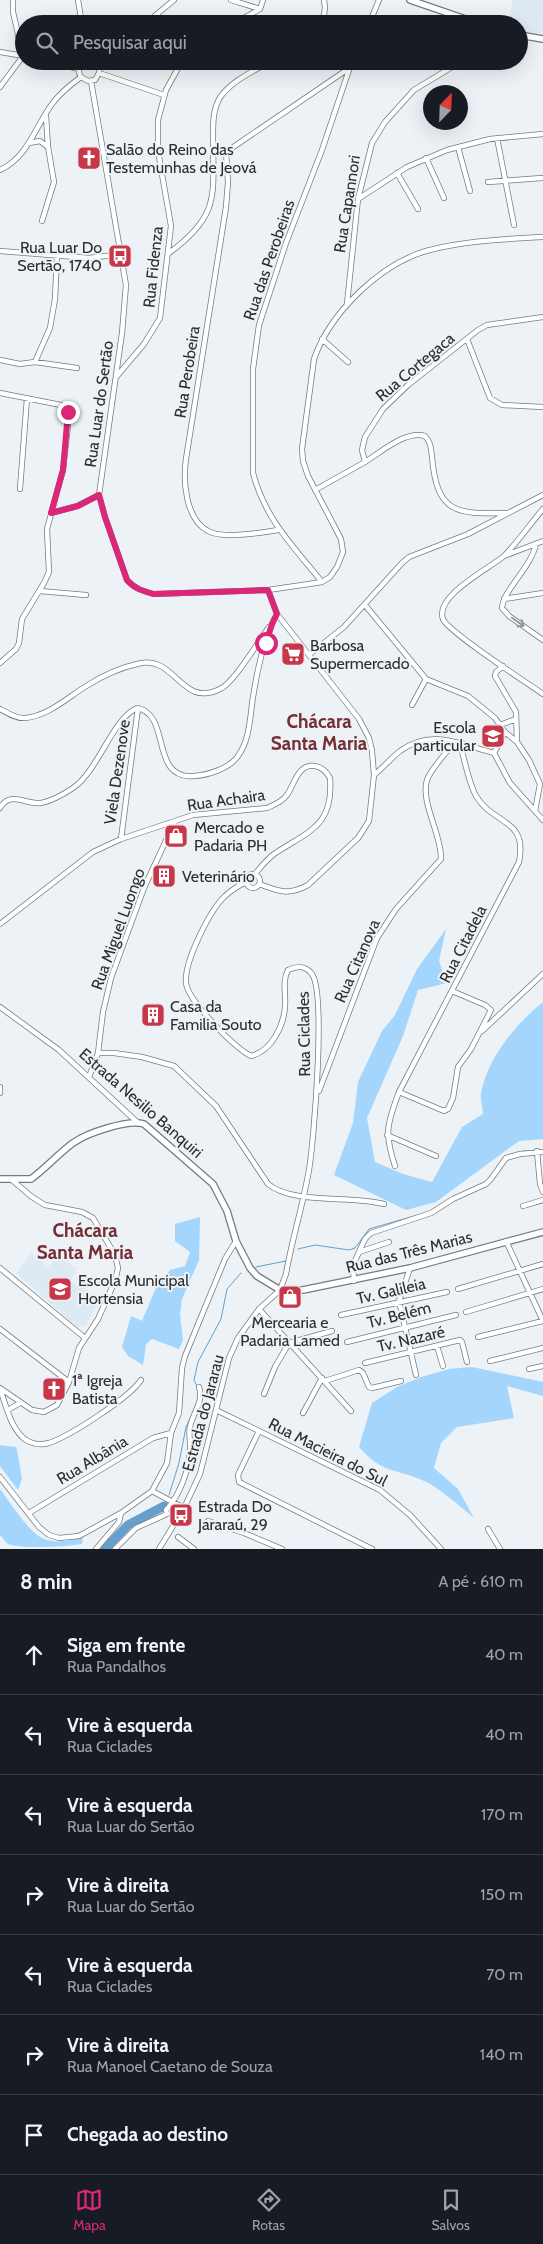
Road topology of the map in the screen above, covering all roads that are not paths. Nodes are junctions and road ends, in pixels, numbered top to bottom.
1 (13, 0) edge
2 (78, 0) edge
3 (174, 0) edge
4 (231, 0) edge
5 (263, 0) edge
6 (324, 0) edge
7 (379, 0) edge
8 (410, 0) edge
9 (260, 9) junction
10 (80, 15) edge
11 (156, 15) edge
12 (249, 15) edge
13 (324, 15) edge
14 (373, 15) edge
15 (454, 15) edge
16 (15, 21) edge
17 (528, 36) edge
18 (543, 39) edge
19 (0, 52) edge
20 (15, 55) edge
21 (15, 67) edge
22 (79, 70) edge
23 (98, 70) edge
24 (177, 70) edge
25 (254, 70) edge
26 (347, 70) edge
27 (348, 70) edge
28 (447, 70) edge
29 (99, 73) junction
30 (81, 77) junction
31 (91, 81) junction
32 (0, 87) edge
33 (164, 95) junction
34 (46, 114) junction
35 (543, 134) edge
36 (497, 138) junction
37 (28, 144) junction
38 (458, 146) junction
39 (48, 147) junction
40 (213, 152) junction
41 (226, 152) junction
42 (426, 158) junction
43 (0, 170) edge
44 (397, 173) junction
45 (542, 178) edge
46 (507, 180) junction
47 (488, 182) dead end
48 (470, 191) dead end
49 (444, 198) dead end
50 (358, 199) junction
51 (418, 209) dead end
52 (42, 221) dead end
53 (514, 225) dead end
54 (543, 237) edge
55 (0, 251) edge
56 (169, 253) junction
57 (122, 254) junction
58 (56, 256) junction
59 (347, 304) junction
60 (543, 317) edge
61 (322, 339) junction
62 (467, 339) junction
63 (0, 360) edge
64 (35, 362) junction
65 (348, 362) dead end
66 (77, 368) dead end
67 (116, 378) junction
68 (0, 393) edge
69 (27, 398) junction
70 (543, 407) edge
71 (365, 462) junction
72 (20, 489) dead end
73 (315, 490) junction
74 (99, 495) junction
75 (543, 495) edge
76 (543, 509) edge
77 (51, 513) junction
78 (508, 513) junction
79 (278, 530) junction
80 (543, 541) edge
81 (536, 544) junction
82 (503, 556) junction
83 (322, 582) junction
84 (268, 590) junction
85 (40, 591) junction
86 (543, 593) edge
87 (86, 595) dead end
88 (504, 599) junction
89 (365, 606) junction
90 (277, 614) junction
91 (272, 624) junction
92 (543, 640) edge
93 (310, 654) junction
94 (0, 663) edge
95 (503, 666) junction
96 (426, 679) junction
97 (543, 694) edge
98 (412, 705) dead end
99 (138, 708) junction
100 (0, 710) edge
101 (516, 719) junction
102 (500, 725) junction
103 (504, 732) junction
104 (454, 742) junction
105 (517, 742) junction
106 (460, 744) junction
107 (494, 753) junction
108 (374, 775) junction
109 (0, 808) edge
110 (535, 811) junction
111 (543, 820) edge
112 (174, 821) junction
113 (121, 838) junction
114 (255, 874) junction
115 (246, 882) junction
116 (260, 884) junction
117 (0, 924) edge
118 (543, 974) edge
119 (452, 991) junction
120 (0, 1007) edge
121 (480, 1032) junction
122 (98, 1053) junction
123 (89, 1077) junction
124 (0, 1087) edge
125 (399, 1092) junction
126 (0, 1093) edge
127 (317, 1095) junction
128 (137, 1122) junction
129 (387, 1136) junction
130 (537, 1152) junction
131 (543, 1152) edge
132 (436, 1156) dead end
133 (395, 1166) dead end
134 (0, 1179) edge
135 (12, 1180) junction
136 (543, 1192) edge
137 (304, 1196) junction
138 (543, 1200) edge
139 (384, 1204) dead end
140 (523, 1206) dead end
141 (543, 1232) edge
142 (236, 1241) junction
143 (506, 1241) junction
144 (389, 1242) dead end
145 (359, 1252) junction
146 (543, 1264) edge
147 (0, 1268) edge
148 (410, 1268) junction
149 (520, 1269) junction
150 (354, 1281) junction
151 (458, 1289) dead end
152 (543, 1289) edge
153 (280, 1290) junction
154 (447, 1292) dead end
155 (531, 1292) junction
156 (399, 1301) junction
157 (259, 1309) junction
158 (466, 1312) dead end
159 (456, 1314) dead end
160 (341, 1315) dead end
161 (543, 1321) edge
162 (405, 1327) junction
163 (0, 1329) edge
164 (332, 1331) dead end
165 (478, 1337) dead end
166 (85, 1338) junction
167 (348, 1342) dead end
168 (289, 1343) junction
169 (438, 1346) junction
170 (543, 1348) edge
171 (411, 1352) junction
172 (490, 1361) dead end
173 (467, 1362) dead end
174 (365, 1363) dead end
175 (442, 1366) dead end
176 (543, 1366) edge
177 (529, 1369) dead end
178 (416, 1375) dead end
179 (323, 1379) junction
180 (141, 1380) dead end
181 (69, 1382) junction
182 (401, 1382) dead end
183 (199, 1387) dead end
184 (0, 1388) edge
185 (264, 1394) dead end
186 (20, 1403) junction
187 (8, 1410) junction
188 (216, 1410) junction
189 (350, 1411) dead end
190 (303, 1413) dead end
191 (259, 1431) junction
192 (171, 1433) junction
193 (0, 1478) edge
194 (152, 1491) junction
195 (171, 1502) junction
196 (184, 1508) junction
197 (121, 1512) junction
198 (29, 1513) junction
199 (208, 1521) dead end
200 (488, 1529) dead end
201 (178, 1536) dead end
202 (96, 1549) edge
203 (115, 1549) edge
204 (159, 1549) edge
205 (194, 1549) edge
206 (282, 1549) edge
207 (372, 1549) edge
208 (441, 1549) edge
209 (500, 1549) edge

1 - 16 street
2 - 10 street
3 - 11 street
4 - 9 street
5 - 9 street
6 - 13 street
7 - 14 street
8 - 15 street
9 - 12 street
17 - 18 street
19 - 20 street
21 - 32 street
22 - 30 street
23 - 29 street
24 - 33 street, Rua Fidenza
25 - 40 street
26 - 41 street
27 - 79 street, Rua das Perobeiras
28 - 50 street, Rua Capannori
29 - 31 street
29 - 33 street
30 - 31 street
30 - 34 street
31 - 57 street, Rua Luar do Sertão
33 - 56 street, Rua Fidenza
34 - 37 street
34 - 39 street
35 - 36 street
36 - 38 street
36 - 46 street
37 - 39 street
37 - 43 street
38 - 42 street
38 - 48 street
39 - 52 street
40 - 41 street
40 - 56 street
41 - 79 street, Rua Perobeira
42 - 44 street
42 - 49 street
44 - 50 street
44 - 51 street
45 - 46 street
46 - 47 street
46 - 53 street
50 - 59 street, Rua Capannori
54 - 59 street
55 - 58 street
56 - 67 street, Rua Fidenza
57 - 58 street
57 - 67 street, Rua Luar do Sertão
58 - 64 street
59 - 61 street
60 - 62 street, Rua Cortegaca
61 - 65 street
61 - 73 street
62 - 70 street
62 - 71 street, Rua Cortegaca
63 - 64 street
64 - 66 street
67 - 74 street, Rua Luar do Sertão
68 - 69 street
69 - 72 street
69 - 77 street
71 - 73 street
71 - 78 street
73 - 83 street
74 - 77 street
74 - 84 street, Rua Luar do Sertão
75 - 78 street
76 - 82 street
77 - 85 street
78 - 89 street
79 - 83 street, Rua das Perobeiras
80 - 81 street
81 - 82 street
81 - 88 street
82 - 95 street
83 - 84 street, Rua Luar do Sertão
84 - 90 street
85 - 87 street
85 - 94 street
86 - 88 street
88 -> 92 street
89 - 93 street
89 - 96 street
90 - 91 street
90 - 93 street
91 - 99 street
91 - 100 street
93 - 108 street
95 - 97 street
95 - 101 street
96 - 98 street
96 - 102 street
99 - 109 street
99 - 113 street, Viela Dezenove
101 - 102 street
101 - 105 street
102 - 103 street
103 - 105 street
103 - 107 street
104 - 106 street
104 - 108 street
104 - 127 street, Rua Citanova
105 - 110 street
106 - 107 street
106 - 119 street, Rua Citadela
107 - 110 street
108 - 116 street
110 - 111 street
112 - 113 street, Rua Achaira
112 - 114 street, Rua Achaira
112 - 122 street, Rua Miguel Luongo
113 - 117 street, Rua Achaira
114 - 115 street
114 - 116 street
115 - 116 street
115 - 127 street, Rua Ciclades
118 - 121 street
119 - 121 street
119 - 125 street, Rua Citadela
120 - 123 street, Estrada Nesilio Banquiri
121 - 125 street
122 - 123 street, Rua Miguel Luongo
122 - 137 street
123 - 128 street, Estrada Nesilio Banquiri
124 - 126 street
125 - 129 street, Rua Citadela
127 - 137 street, Rua Ciclades
128 - 135 street
128 - 142 street, Estrada Nesilio Banquiri
129 - 132 street
129 - 133 street, Rua Citadela
130 - 131 street
130 - 136 street
130 - 145 street
134 - 135 street
135 - 166 street
137 - 139 street
137 - 153 street, Rua Ciclades
138 - 140 street
141 - 143 street, Rua das Três Marias
142 - 153 street, Estrada Nesilio Banquiri
142 - 192 street
143 - 148 street, Rua das Três Marias
143 - 149 street
144 - 145 street
145 - 150 street
146 - 149 street
147 - 166 street
148 - 150 street, Rua das Três Marias
148 - 156 street
149 - 151 street
149 - 155 street
150 - 153 street, Rua das Três Marias
152 - 155 street
153 - 157 street, Estrada do Jararau
154 - 156 street, Tv. Galileia
155 - 158 street
155 - 161 street
156 - 160 street, Tv. Galileia
156 - 162 street
157 - 168 street
157 - 188 street, Estrada do Jararau
159 - 162 street, Tv. Belém
161 - 165 street
162 - 167 street, Tv. Belém
162 - 171 street
163 - 181 street
164 - 168 street
166 - 181 street
168 - 179 street
168 - 185 street
169 - 171 street, Tv. Nazaré
169 - 173 street, Tv. Nazaré
169 - 175 street
170 - 172 street
171 - 174 street, Tv. Nazaré
171 - 178 street
176 - 177 street
179 - 182 street
179 - 189 street
179 - 190 street
180 - 187 street
181 - 186 street
183 - 195 street
184 - 186 street
184 - 187 street
186 - 187 street
188 - 191 street, Rua Macieira do Sul
188 - 196 street, Estrada do Jararau
191 - 207 street
191 - 208 street, Rua Macieira do Sul
192 - 194 street
192 - 198 street, Rua Albânia
193 - 198 street
194 - 195 street
194 - 197 street
195 - 196 street
195 - 203 street
196 - 204 street, Estrada do Jararau
197 - 198 street
197 - 202 street
199 - 206 street
200 - 209 street
201 - 205 street

